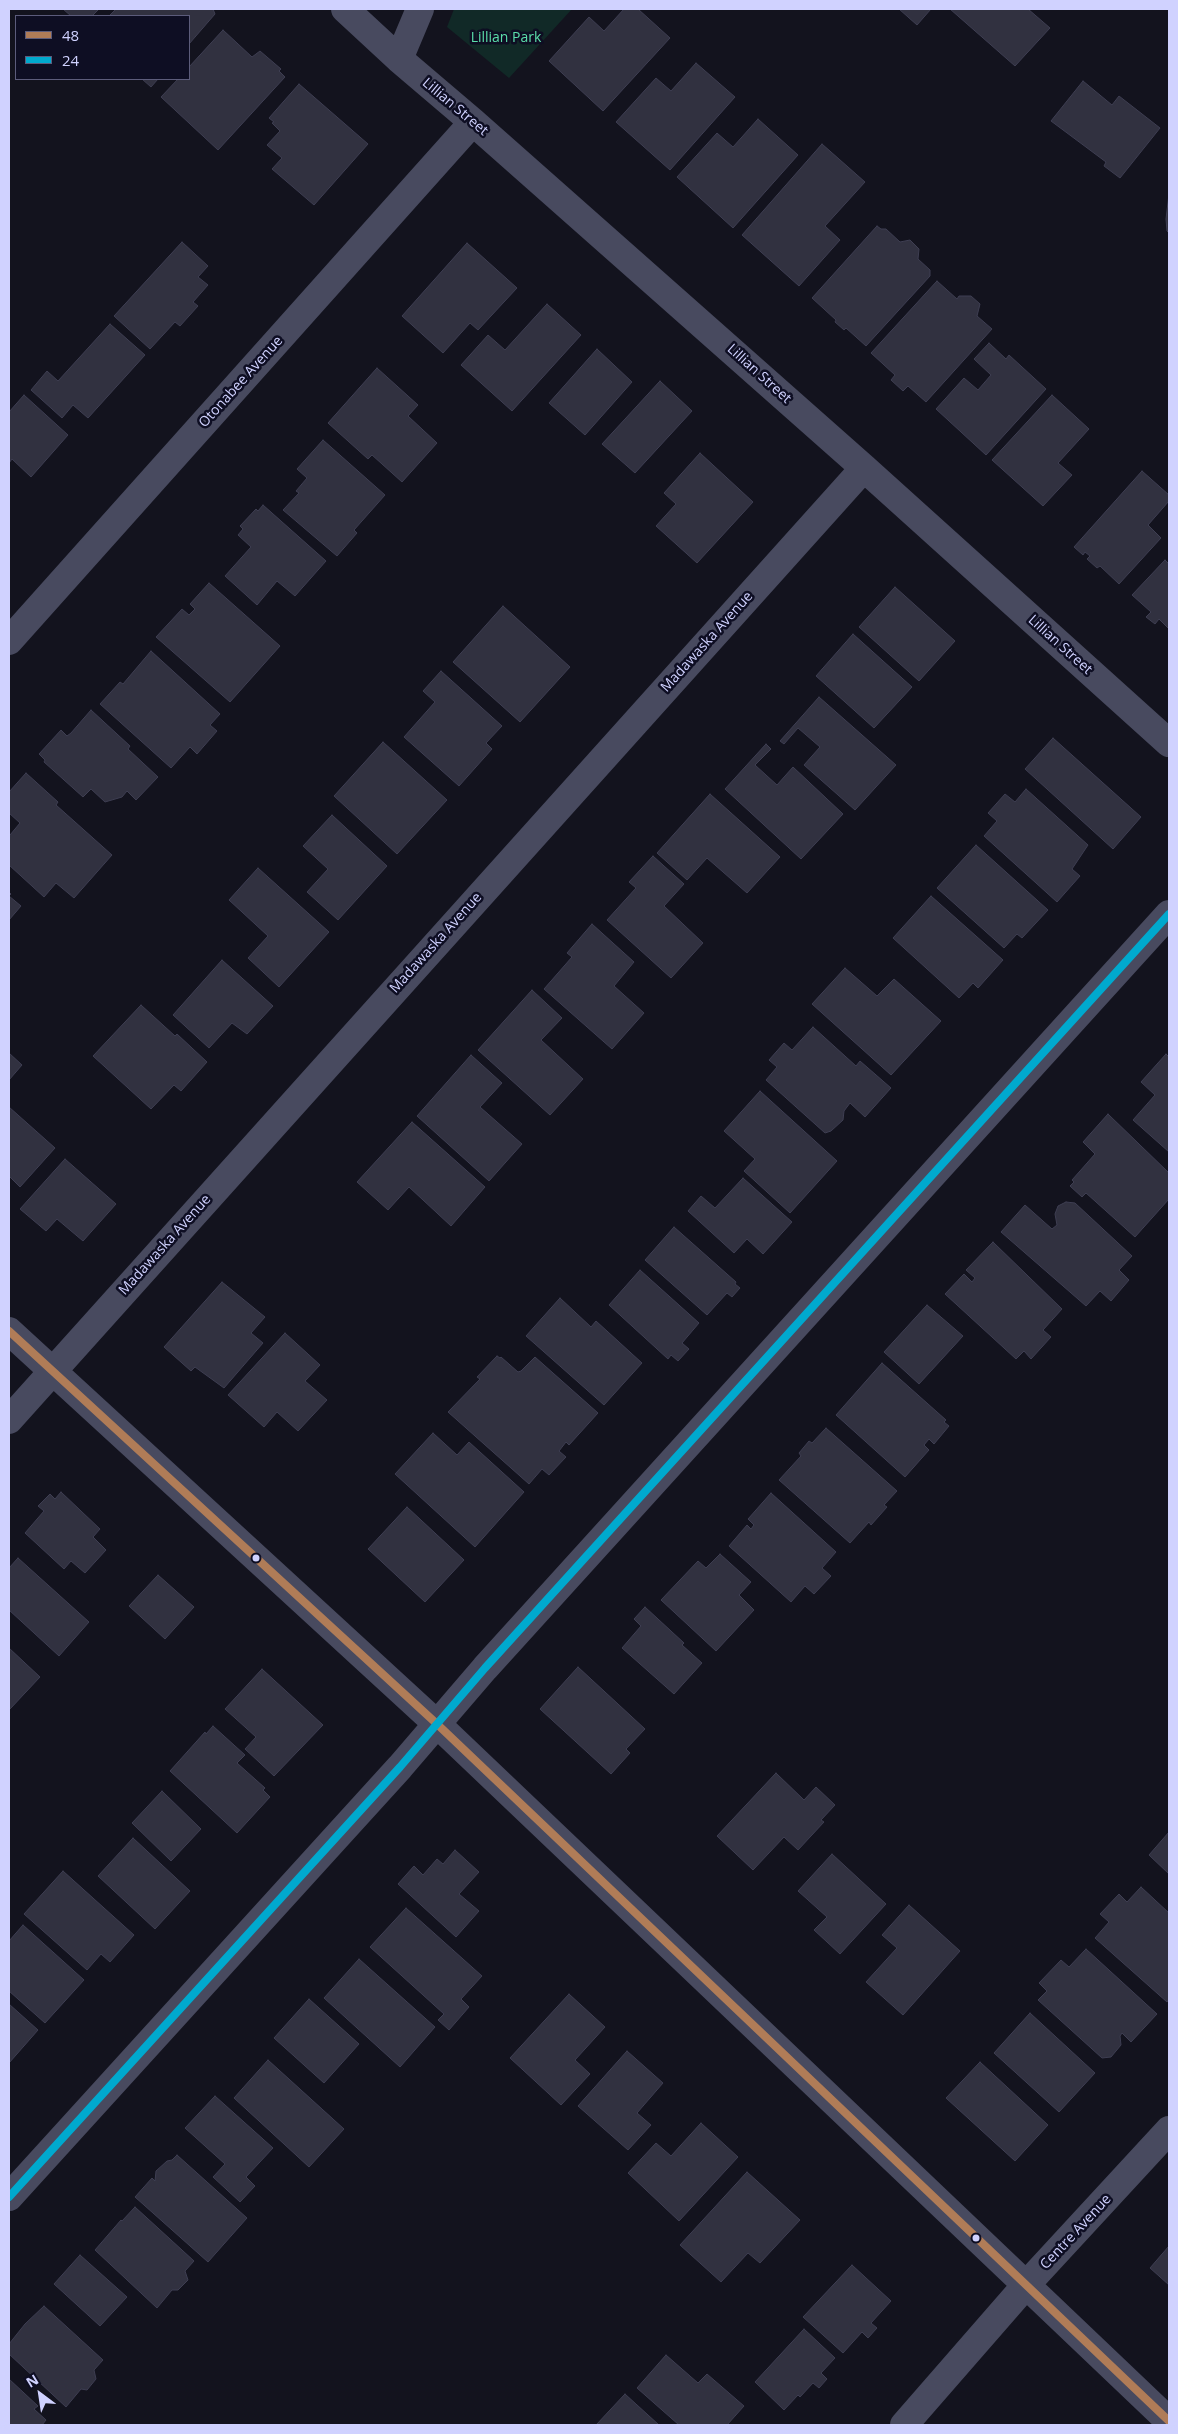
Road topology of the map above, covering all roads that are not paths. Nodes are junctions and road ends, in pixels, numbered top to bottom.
1 (345, 9) edge
2 (420, 9) edge
3 (399, 59) junction
4 (474, 122) junction
5 (864, 468) junction
6 (9, 641) edge
7 (1169, 743) edge
8 (1169, 914) edge
9 (9, 1331) edge
10 (52, 1370) junction
11 (9, 1420) edge
12 (437, 1724) junction
13 (1169, 2130) edge
14 (9, 2197) edge
15 (1026, 2285) junction
16 (1169, 2421) edge
17 (904, 2425) edge

1 - 3 street, Lillian Street
2 - 3 street
3 - 4 street, Lillian Street
4 - 5 street, Lillian Street
4 - 6 street, Otonabee Avenue
5 - 7 street, Lillian Street
5 - 10 street, Madawaska Avenue
8 - 12 street
9 - 10 street
10 - 11 street, Madawaska Avenue
10 - 12 street
12 - 14 street
12 - 15 street
13 - 15 street, Centre Avenue
15 - 16 street
15 - 17 street, Centre Avenue

